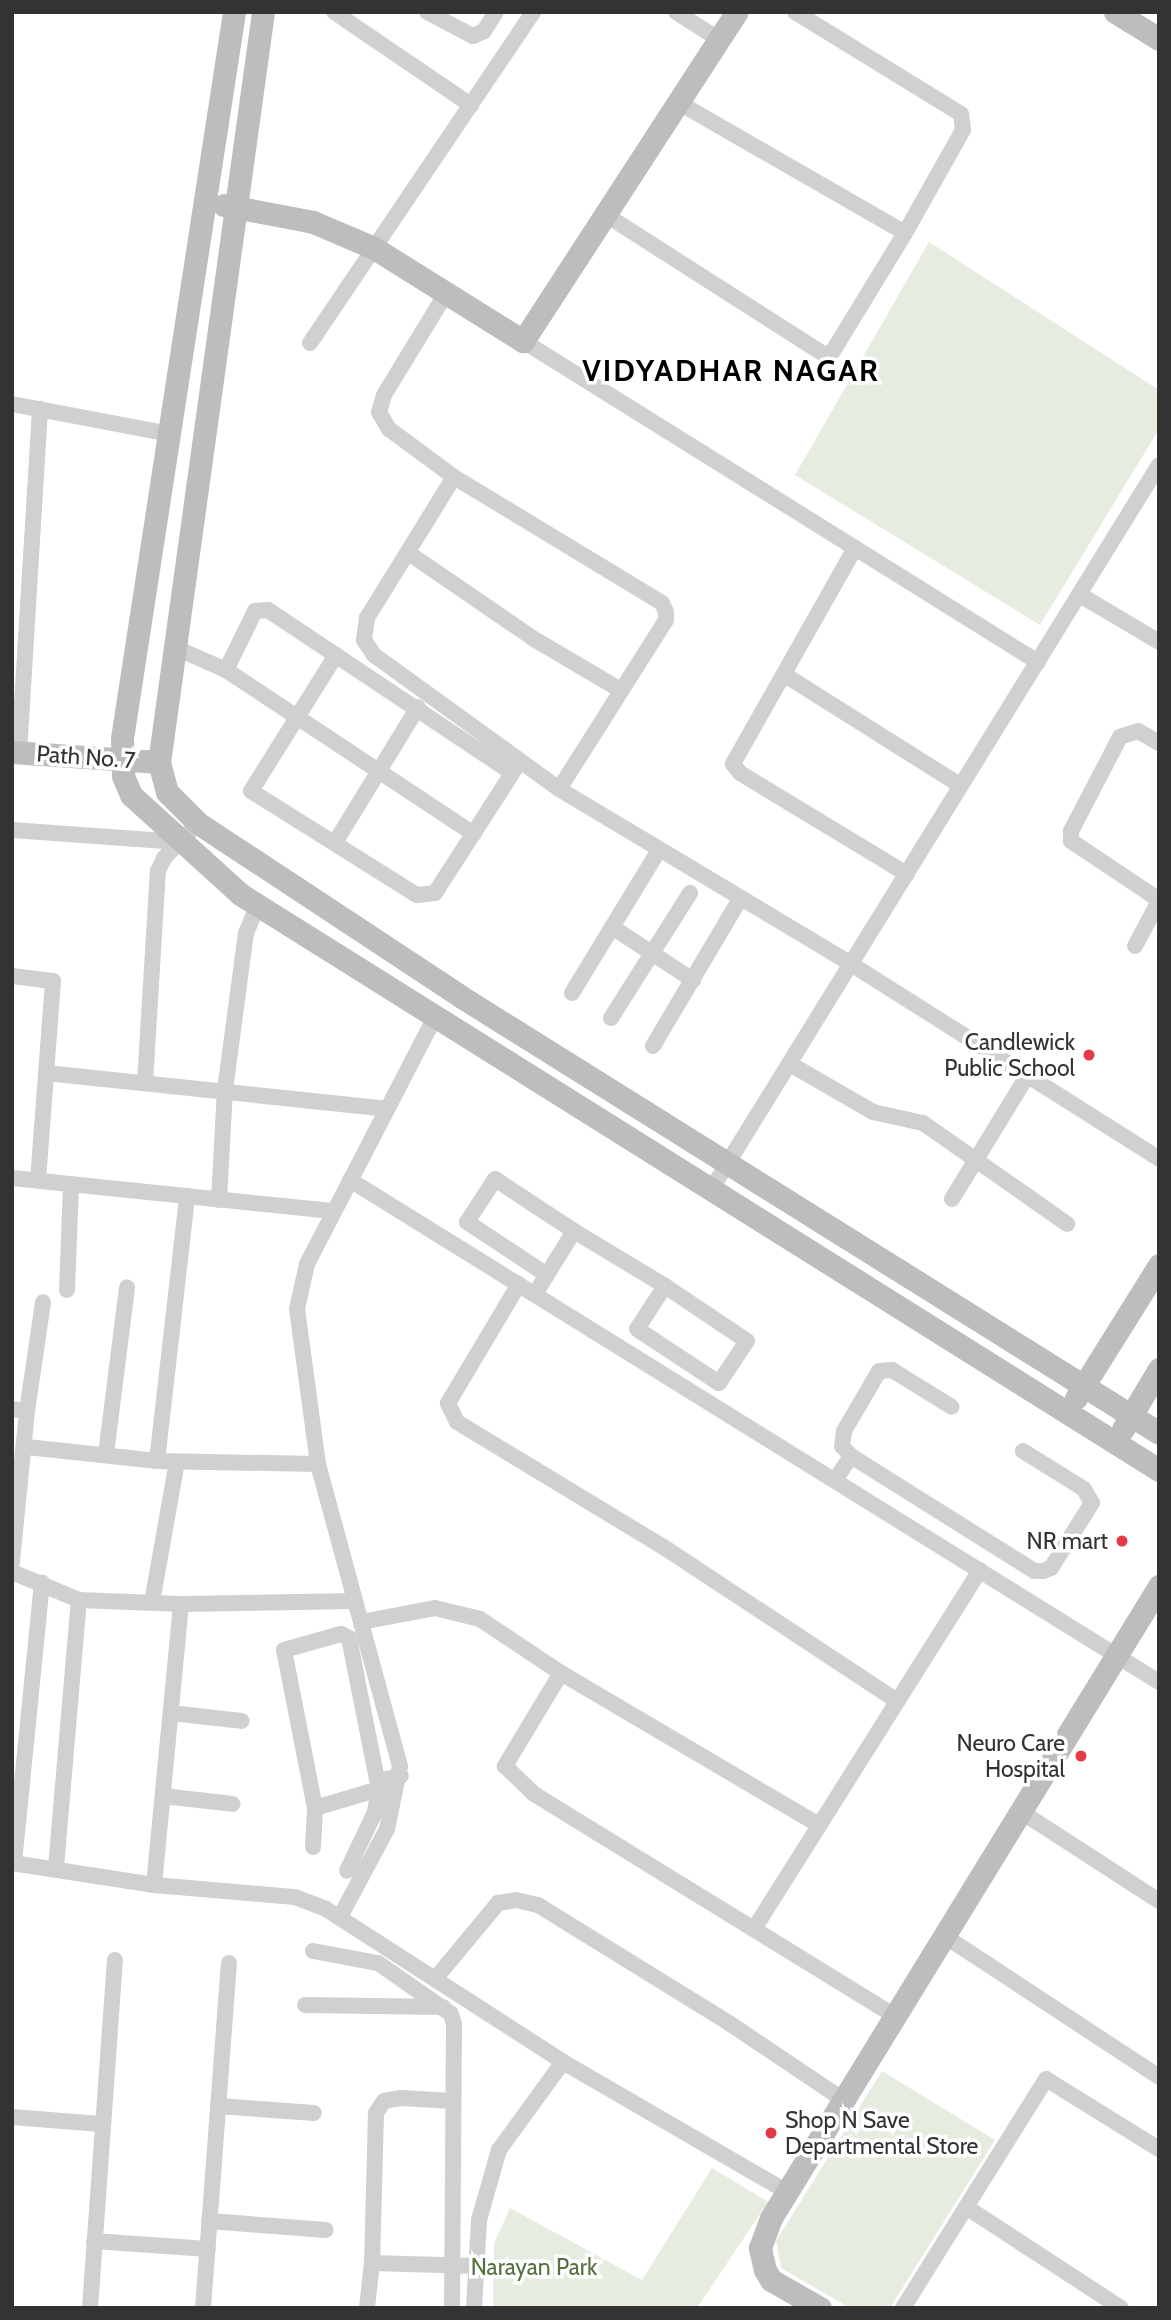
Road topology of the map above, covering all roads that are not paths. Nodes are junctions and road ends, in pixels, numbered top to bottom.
1 (234, 12) edge
2 (263, 12) edge
3 (334, 12) edge
4 (427, 12) edge
5 (496, 12) edge
6 (533, 12) edge
7 (676, 12) edge
8 (737, 12) edge
9 (795, 12) edge
10 (1115, 12) edge
11 (1159, 39) edge
12 (720, 40) junction
13 (681, 104) junction
14 (471, 105) junction
15 (207, 203) junction
16 (237, 206) junction
17 (606, 215) junction
18 (905, 233) junction
19 (374, 248) junction
20 (445, 295) junction
21 (523, 341) junction
22 (310, 343) dead end
23 (12, 404) edge
24 (40, 409) junction
25 (169, 434) junction
26 (1159, 465) edge
27 (454, 477) junction
28 (855, 548) junction
29 (410, 554) junction
30 (1080, 595) junction
31 (1159, 642) edge
32 (176, 648) junction
33 (336, 655) junction
34 (1038, 662) junction
35 (226, 670) junction
36 (785, 675) junction
37 (619, 689) junction
38 (418, 707) junction
39 (299, 717) junction
40 (1159, 743) edge
41 (15, 753) edge
42 (121, 761) junction
43 (159, 762) junction
44 (516, 767) junction
45 (382, 770) junction
46 (960, 785) junction
47 (559, 789) junction
48 (198, 823) junction
49 (12, 830) edge
50 (474, 834) junction
51 (336, 841) junction
52 (178, 842) junction
53 (659, 850) junction
54 (907, 874) junction
55 (690, 893) dead end
56 (740, 899) junction
57 (1159, 900) edge
58 (258, 905) junction
59 (612, 927) junction
60 (1135, 946) dead end
61 (652, 954) junction
62 (851, 964) junction
63 (12, 976) edge
64 (693, 980) junction
65 (572, 993) dead end
66 (435, 1017) junction
67 (611, 1017) dead end
68 (653, 1046) dead end
69 (790, 1064) junction
70 (46, 1073) junction
71 (1027, 1076) junction
72 (145, 1082) junction
73 (225, 1090) junction
74 (386, 1110) junction
75 (1159, 1159) edge
76 (975, 1160) junction
77 (727, 1161) junction
78 (12, 1178) edge
79 (350, 1180) junction
80 (38, 1181) junction
81 (71, 1184) junction
82 (711, 1190) junction
83 (187, 1196) junction
84 (952, 1199) dead end
85 (219, 1200) junction
86 (334, 1211) junction
87 (1067, 1224) dead end
88 (574, 1231) junction
89 (1159, 1265) edge
90 (547, 1275) junction
91 (519, 1284) junction
92 (665, 1286) junction
93 (127, 1287) dead end
94 (67, 1290) dead end
95 (535, 1294) junction
96 (43, 1302) dead end
97 (1159, 1369) edge
98 (1083, 1384) junction
99 (952, 1407) dead end
100 (20, 1410) edge
101 (1067, 1412) junction
102 (1130, 1416) junction
103 (1159, 1433) edge
104 (1115, 1444) junction
105 (27, 1447) junction
106 (1023, 1451) dead end
107 (106, 1454) junction
108 (851, 1456) junction
109 (157, 1461) junction
110 (177, 1462) junction
111 (318, 1464) junction
112 (1159, 1470) edge
113 (835, 1480) junction
114 (12, 1562) edge
115 (980, 1570) junction
116 (12, 1572) edge
117 (42, 1582) junction
118 (1157, 1591) edge
119 (79, 1600) junction
120 (355, 1601) junction
121 (152, 1602) junction
122 (181, 1604) junction
123 (361, 1622) junction
124 (1117, 1655) junction
125 (561, 1673) junction
126 (1159, 1682) edge
127 (897, 1701) junction
128 (171, 1713) junction
129 (242, 1721) dead end
130 (401, 1776) junction
131 (379, 1788) junction
132 (163, 1796) junction
133 (233, 1804) dead end
134 (315, 1808) junction
135 (1020, 1811) junction
136 (819, 1825) junction
137 (313, 1847) dead end
138 (13, 1863) edge
139 (56, 1867) junction
140 (347, 1871) dead end
141 (154, 1885) junction
142 (1159, 1901) edge
143 (340, 1917) junction
144 (754, 1929) junction
145 (943, 1935) junction
146 (313, 1951) dead end
147 (115, 1960) dead end
148 (229, 1963) dead end
149 (435, 1979) junction
150 (305, 2005) dead end
151 (443, 2007) junction
152 (893, 2015) junction
153 (563, 2062) junction
154 (1159, 2077) edge
155 (842, 2099) junction
156 (453, 2101) junction
157 (218, 2106) junction
158 (314, 2113) dead end
159 (12, 2117) edge
160 (101, 2124) junction
161 (1159, 2149) edge
162 (787, 2192) junction
163 (966, 2207) junction
164 (209, 2221) junction
165 (326, 2230) dead end
166 (94, 2241) junction
167 (208, 2249) junction
168 (372, 2263) junction
169 (452, 2265) junction
170 (475, 2266) junction
171 (90, 2308) edge
172 (203, 2308) edge
173 (367, 2308) edge
174 (452, 2308) edge
175 (474, 2308) edge
176 (820, 2308) edge
177 (903, 2308) edge
178 (1121, 2308) edge

1 - 15 street
2 - 16 street
3 - 14 street
4 - 5 street
6 - 14 street
7 - 12 street
8 - 12 street
9 - 18 street
10 - 11 street
12 - 13 street
13 - 17 street
13 - 18 street
14 - 19 street
15 - 16 street
15 - 25 street
16 - 19 street
16 - 32 street
17 - 18 street
17 - 21 street
19 - 20 street
19 - 22 street
20 - 21 street
20 - 27 street
21 - 28 street
23 - 24 street
24 - 25 street
24 - 41 street
25 - 42 street
26 - 30 street
27 - 29 street
27 - 37 street
28 - 34 street
28 - 36 street
29 - 37 street
29 - 44 street
30 - 31 street
30 - 34 street
32 - 35 street
32 - 43 street
33 - 35 street
33 - 38 street
33 - 39 street
34 - 46 street
35 - 39 street
36 - 46 street
36 - 54 street
37 - 47 street
38 - 44 street
38 - 45 street
39 - 45 street
39 - 51 street
40 - 57 street
41 - 42 street, Path No. 7
42 - 43 street, Path No. 7
42 - 52 street
43 - 48 street
44 - 47 street
44 - 50 street
45 - 50 street
45 - 51 street
46 - 54 street
47 - 53 street
48 - 52 street
48 - 77 street
49 - 52 street
50 - 51 street
52 - 58 street
52 - 72 street
53 - 56 street
53 - 59 street
54 - 62 street
55 - 61 street
56 - 62 street
56 - 64 street
57 - 60 street
58 - 66 street
58 - 73 street
59 - 61 street
59 - 65 street
61 - 64 street
61 - 67 street
62 - 69 street
62 - 71 street
63 - 70 street
64 - 68 street
66 - 74 street
66 - 82 street
69 - 76 street
69 - 77 street
70 - 72 street
70 - 80 street
71 - 75 street
71 - 76 street
72 - 73 street
73 - 74 street
73 - 85 street
74 - 79 street
76 - 84 street
76 - 87 street
77 - 82 street
77 - 98 street
78 - 80 street
79 - 86 street
79 - 91 street
80 - 81 street
81 - 83 street
81 - 94 street
82 - 101 street
83 - 85 street
83 - 109 street
85 - 86 street
86 - 111 street
88 - 90 street
88 - 90 street
88 - 92 street
89 - 98 street
90 - 95 street
91 - 95 street
91 - 127 street
92 - 92 street
93 - 107 street
95 - 113 street
96 - 100 street
97 - 102 street
98 - 101 street
98 - 102 street
99 - 108 street
100 - 105 street
101 - 104 street
102 - 103 street
102 - 104 street
104 - 112 street
105 - 107 street
105 - 114 street
106 - 108 street
107 - 109 street
108 - 113 street
109 - 110 street
110 - 111 street
110 - 121 street
111 - 120 street
113 - 115 street
115 - 124 street
115 - 127 street
116 - 117 street
117 - 119 street
117 - 138 street
118 - 124 street
119 - 121 street
119 - 139 street
120 - 122 street
120 - 123 street
121 - 122 street
122 - 128 street
123 - 125 street
123 - 130 street
124 - 126 street
124 - 135 street
125 - 136 street
125 - 144 street
127 - 136 street
128 - 129 street
128 - 132 street
130 - 131 street
130 - 143 street
131 - 134 street
131 - 134 street
131 - 140 street
132 - 133 street
132 - 141 street
134 - 137 street
135 - 142 street
135 - 145 street
136 - 144 street
138 - 139 street
139 - 141 street
141 - 143 street
143 - 149 street
144 - 152 street
145 - 152 street
145 - 154 street
146 - 151 street
147 - 160 street
148 - 157 street
149 - 153 street
149 - 155 street
150 - 151 street
151 - 156 street
152 - 155 street
153 - 162 street
153 - 170 street
155 - 162 street
156 - 168 street
156 - 169 street
157 - 158 street
157 - 164 street
159 - 160 street
160 - 166 street
161 - 163 street
162 - 176 street
163 - 177 street
163 - 178 street
164 - 165 street
164 - 167 street
166 - 167 street
166 - 171 street
167 - 172 street
168 - 169 street
168 - 173 street
169 - 170 street
169 - 174 street
170 - 175 street

